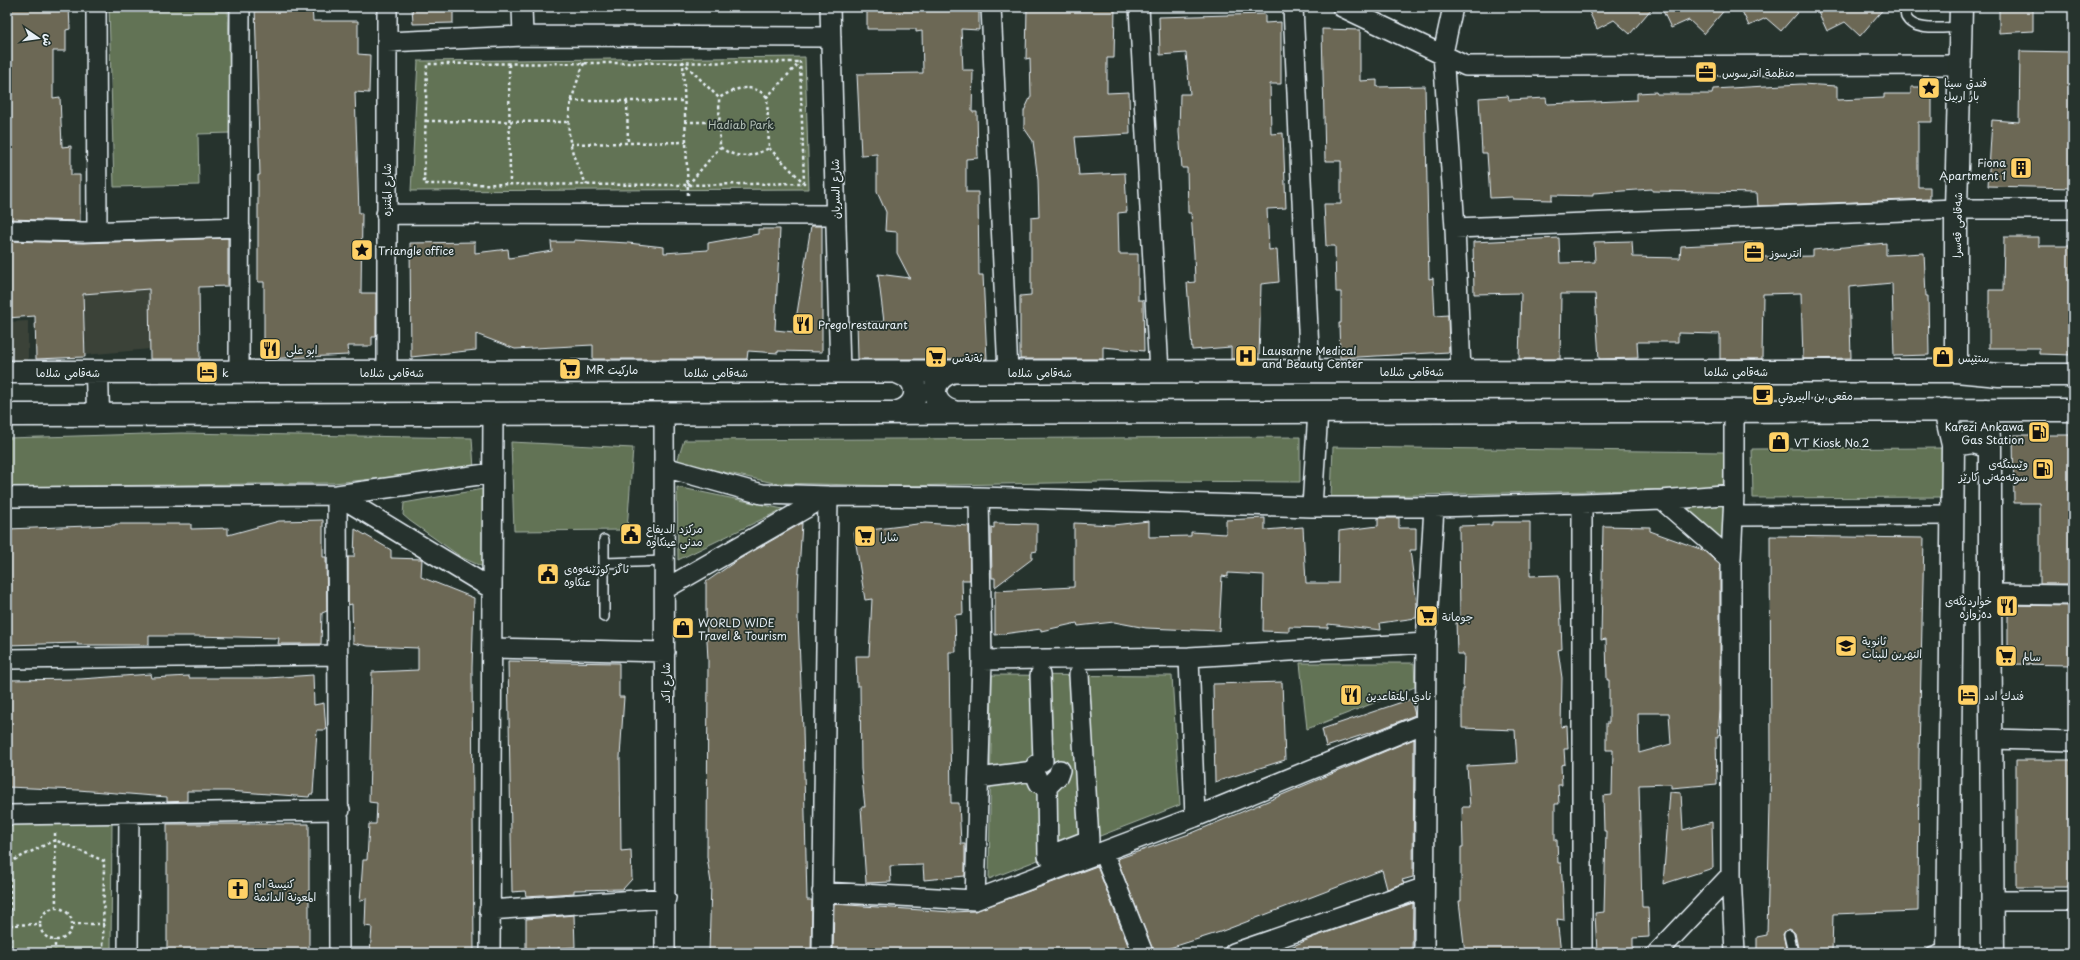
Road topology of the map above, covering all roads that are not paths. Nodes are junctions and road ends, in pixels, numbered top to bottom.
1 (96, 7) edge
2 (240, 7) edge
3 (387, 7) edge
4 (522, 7) edge
5 (830, 7) edge
6 (991, 7) edge
7 (1139, 7) edge
8 (1294, 7) edge
9 (1342, 7) edge
10 (1453, 7) edge
11 (1905, 7) edge
12 (1961, 17) edge
13 (523, 36) junction
14 (831, 37) junction
15 (387, 42) junction
16 (1443, 54) junction
17 (1961, 65) junction
18 (1956, 208) junction
19 (2073, 209) edge
20 (386, 214) junction
21 (836, 215) junction
22 (240, 227) junction
23 (1455, 228) junction
24 (7, 230) edge
25 (97, 230) junction
26 (954, 371) junction
27 (1461, 371) junction
28 (1956, 371) junction
29 (7, 372) edge
30 (97, 372) junction
31 (239, 372) junction
32 (387, 372) junction
33 (840, 372) junction
34 (897, 372) junction
35 (1008, 372) junction
36 (1159, 372) junction
37 (1310, 372) junction
38 (2073, 375) edge
39 (1734, 410) junction
40 (1945, 410) junction
41 (1986, 410) junction
42 (2073, 410) edge
43 (1318, 411) junction
44 (898, 412) junction
45 (954, 412) junction
46 (664, 413) junction
47 (98, 414) junction
48 (493, 414) junction
49 (7, 415) edge
50 (1953, 445) junction
51 (1990, 448) junction
52 (664, 467) junction
53 (493, 473) junction
54 (1734, 494) junction
55 (337, 495) junction
56 (828, 496) junction
57 (7, 497) edge
58 (979, 497) junction
59 (1662, 500) junction
60 (1582, 503) junction
61 (1312, 507) junction
62 (1434, 507) junction
63 (1953, 515) junction
64 (1733, 516) junction
65 (604, 540) dead end
66 (1731, 560) junction
67 (665, 561) junction
68 (604, 563) junction
69 (492, 589) junction
70 (665, 589) junction
71 (1990, 594) junction
72 (2073, 595) edge
73 (604, 617) dead end
74 (1426, 643) junction
75 (492, 648) junction
76 (665, 652) junction
77 (338, 655) junction
78 (1189, 657) junction
79 (7, 660) edge
80 (982, 660) junction
81 (1040, 675) dead end
82 (1079, 675) dead end
83 (1425, 723) junction
84 (1992, 739) junction
85 (2073, 741) edge
86 (1046, 767) junction
87 (1084, 770) junction
88 (979, 778) junction
89 (340, 810) junction
90 (129, 814) junction
91 (7, 815) edge
92 (1195, 817) junction
93 (1103, 852) junction
94 (1731, 875) junction
95 (1423, 888) junction
96 (822, 892) junction
97 (666, 898) junction
98 (975, 900) junction
99 (1994, 901) junction
100 (2073, 901) edge
101 (489, 910) junction
102 (1789, 935) dead end
103 (1942, 951) edge
104 (128, 953) edge
105 (339, 953) edge
106 (490, 953) edge
107 (665, 953) edge
108 (822, 953) edge
109 (1143, 953) edge
110 (1234, 953) edge
111 (1424, 953) edge
112 (1582, 953) edge
113 (1657, 953) edge
114 (1735, 953) edge
115 (1793, 953) edge
116 (1993, 953) edge

1 - 25 street
2 - 22 street
3 - 15 street, شارع المتنزه
4 - 13 street
5 - 14 street, شارع السريان
6 - 35 street
7 - 36 street
8 - 37 street
9 - 16 street
10 - 16 street
11 - 12 lane
12 - 17 main road, شەقامی قەسرا
13 - 14 street
13 - 15 street
14 - 21 street, شارع السريان
15 - 20 street, شارع المتنزه
16 - 17 street
16 - 23 street
17 - 18 main road, شەقامی قەسرا
18 - 19 street
18 - 23 street
18 - 28 main road, شەقامی قەسرا
20 - 21 street
20 - 32 street, شارع المتنزه
21 - 33 street, شارع السريان
22 - 25 street
22 - 31 street
23 - 27 street
24 - 25 street
26 - 34 main road, شەقامی شلاما
26 - 35 main road, شەقامی شلاما
26 - 45 main road
27 - 28 main road, شەقامی شلاما
27 - 37 main road, شەقامی شلاما
28 - 38 main road, شەقامی شلاما
29 - 30 main road, شەقامی شلاما
30 - 31 main road, شەقامی شلاما
30 - 47 main road
31 - 32 main road, شەقامی شلاما
32 - 33 main road, شەقامی شلاما
33 - 34 main road, شەقامی شلاما
34 - 44 main road
35 - 36 main road, شەقامی شلاما
36 - 37 main road, شەقامی شلاما
39 - 40 main road
39 - 43 main road
39 - 54 street
40 - 41 main road
40 - 50 main road
41 - 42 main road
41 - 51 main road
43 - 45 main road
43 - 61 street
44 - 45 main road
44 - 46 main road
46 - 48 main road
46 - 52 street, شارع اكد
47 - 48 main road
47 - 49 main road
48 - 53 street
50 - 51 main road
50 - 63 main road
51 - 71 main road
52 - 56 street
52 - 67 street, شارع اكد
53 - 55 street
53 - 69 street
54 - 59 street
54 - 64 street
55 - 57 street
55 - 69 street
55 - 77 street
56 - 58 street
56 - 70 street
56 - 96 street
58 - 61 street
58 - 80 street
59 - 60 street
59 - 66 street
60 - 62 street
60 - 112 street
61 - 62 street
62 - 74 street
63 - 64 street
63 - 103 main road
64 - 66 street
65 - 68 lane
66 - 94 street
67 - 68 lane
67 - 70 street, شارع اكد
68 - 73 lane
69 - 75 street
70 - 76 street, شارع اكد
71 - 72 street
71 - 84 main road
74 - 78 street
74 - 83 street
75 - 76 street
75 - 101 street
76 - 97 street, شارع اكد
77 - 79 street
77 - 89 street
78 - 80 street
78 - 92 street
80 - 88 street
81 - 86 street
82 - 87 street
83 - 92 street
83 - 95 street
84 - 85 street
84 - 99 main road
86 - 87 street
86 - 87 street
86 - 88 street
88 - 98 street
89 - 90 street
89 - 105 street
90 - 91 street
90 - 104 street
92 - 93 street
93 - 98 street
93 - 109 street
94 - 113 street
94 - 114 street
95 - 110 street
95 - 111 street
96 - 98 street
96 - 108 street
97 - 101 street
97 - 107 street, شارع اكد
99 - 100 street
99 - 116 main road
101 - 106 street
102 - 115 lane

